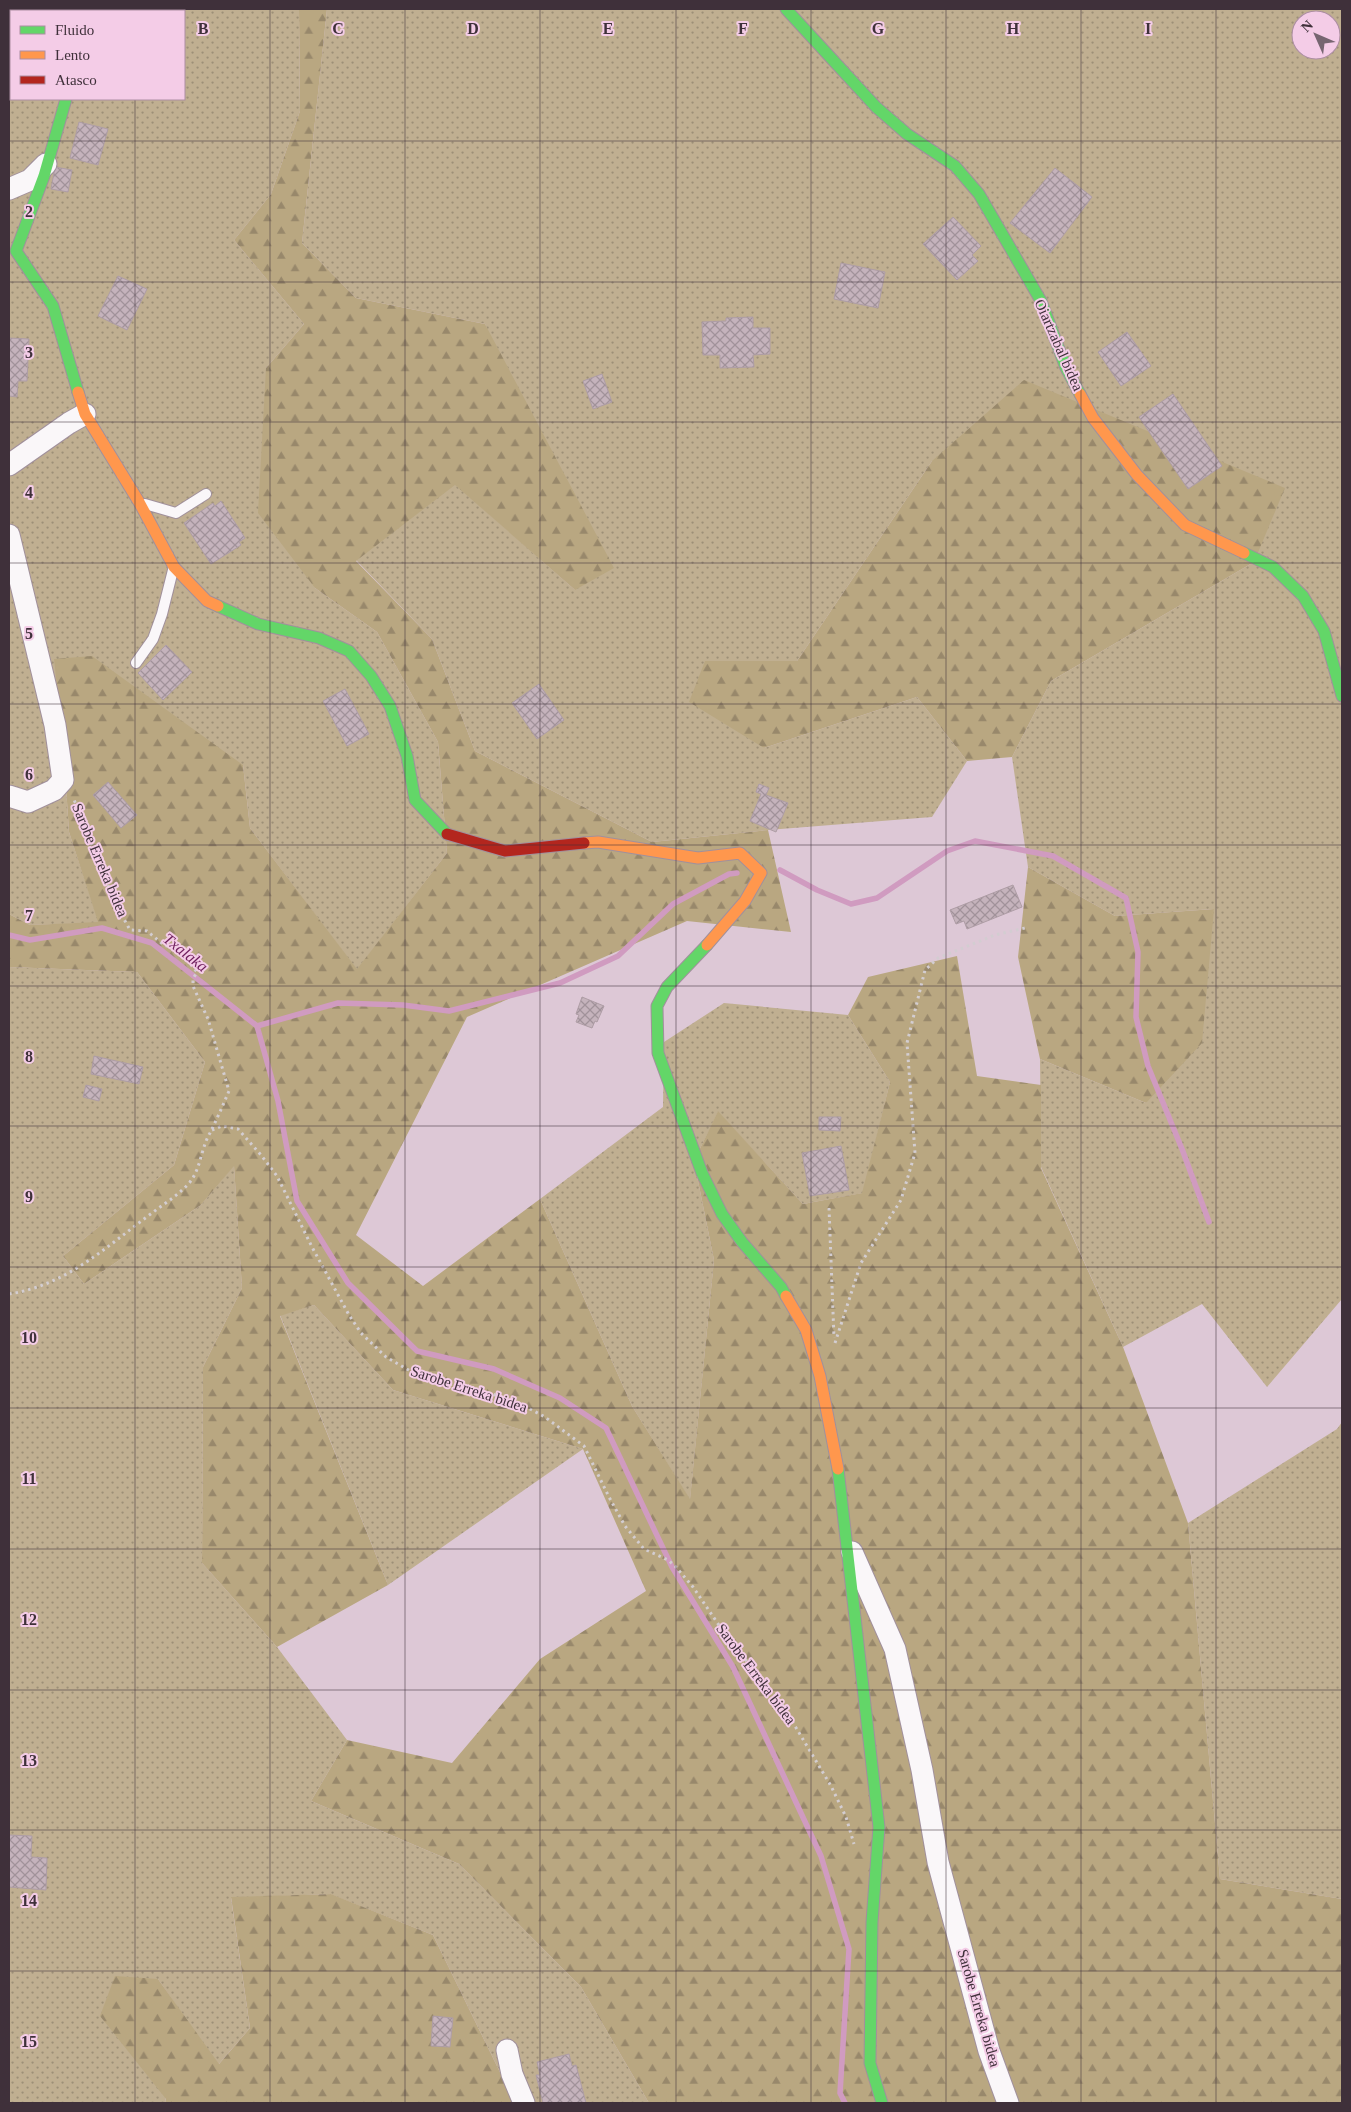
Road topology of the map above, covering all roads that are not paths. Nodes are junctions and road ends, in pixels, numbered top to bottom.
1 (786, 9) edge
2 (66, 100) edge
3 (46, 164) junction
4 (9, 189) edge
5 (85, 414) junction
6 (9, 465) edge
7 (206, 494) dead end
8 (139, 502) junction
9 (9, 535) edge
10 (174, 567) junction
11 (136, 663) dead end
12 (1342, 696) edge
13 (9, 796) edge
14 (845, 1538) junction
15 (507, 2050) dead end
16 (524, 2103) edge
17 (882, 2103) edge
18 (1008, 2103) edge

1 - 12 street, Oiartzabal bidea
2 - 3 street
3 - 4 street
3 - 5 street
5 - 6 street
5 - 8 street
7 - 8 lane
8 - 10 street
9 - 13 street
10 - 11 lane
10 - 14 street
14 - 17 street
14 - 18 street, Sarobe Erreka bidea
15 - 16 street

